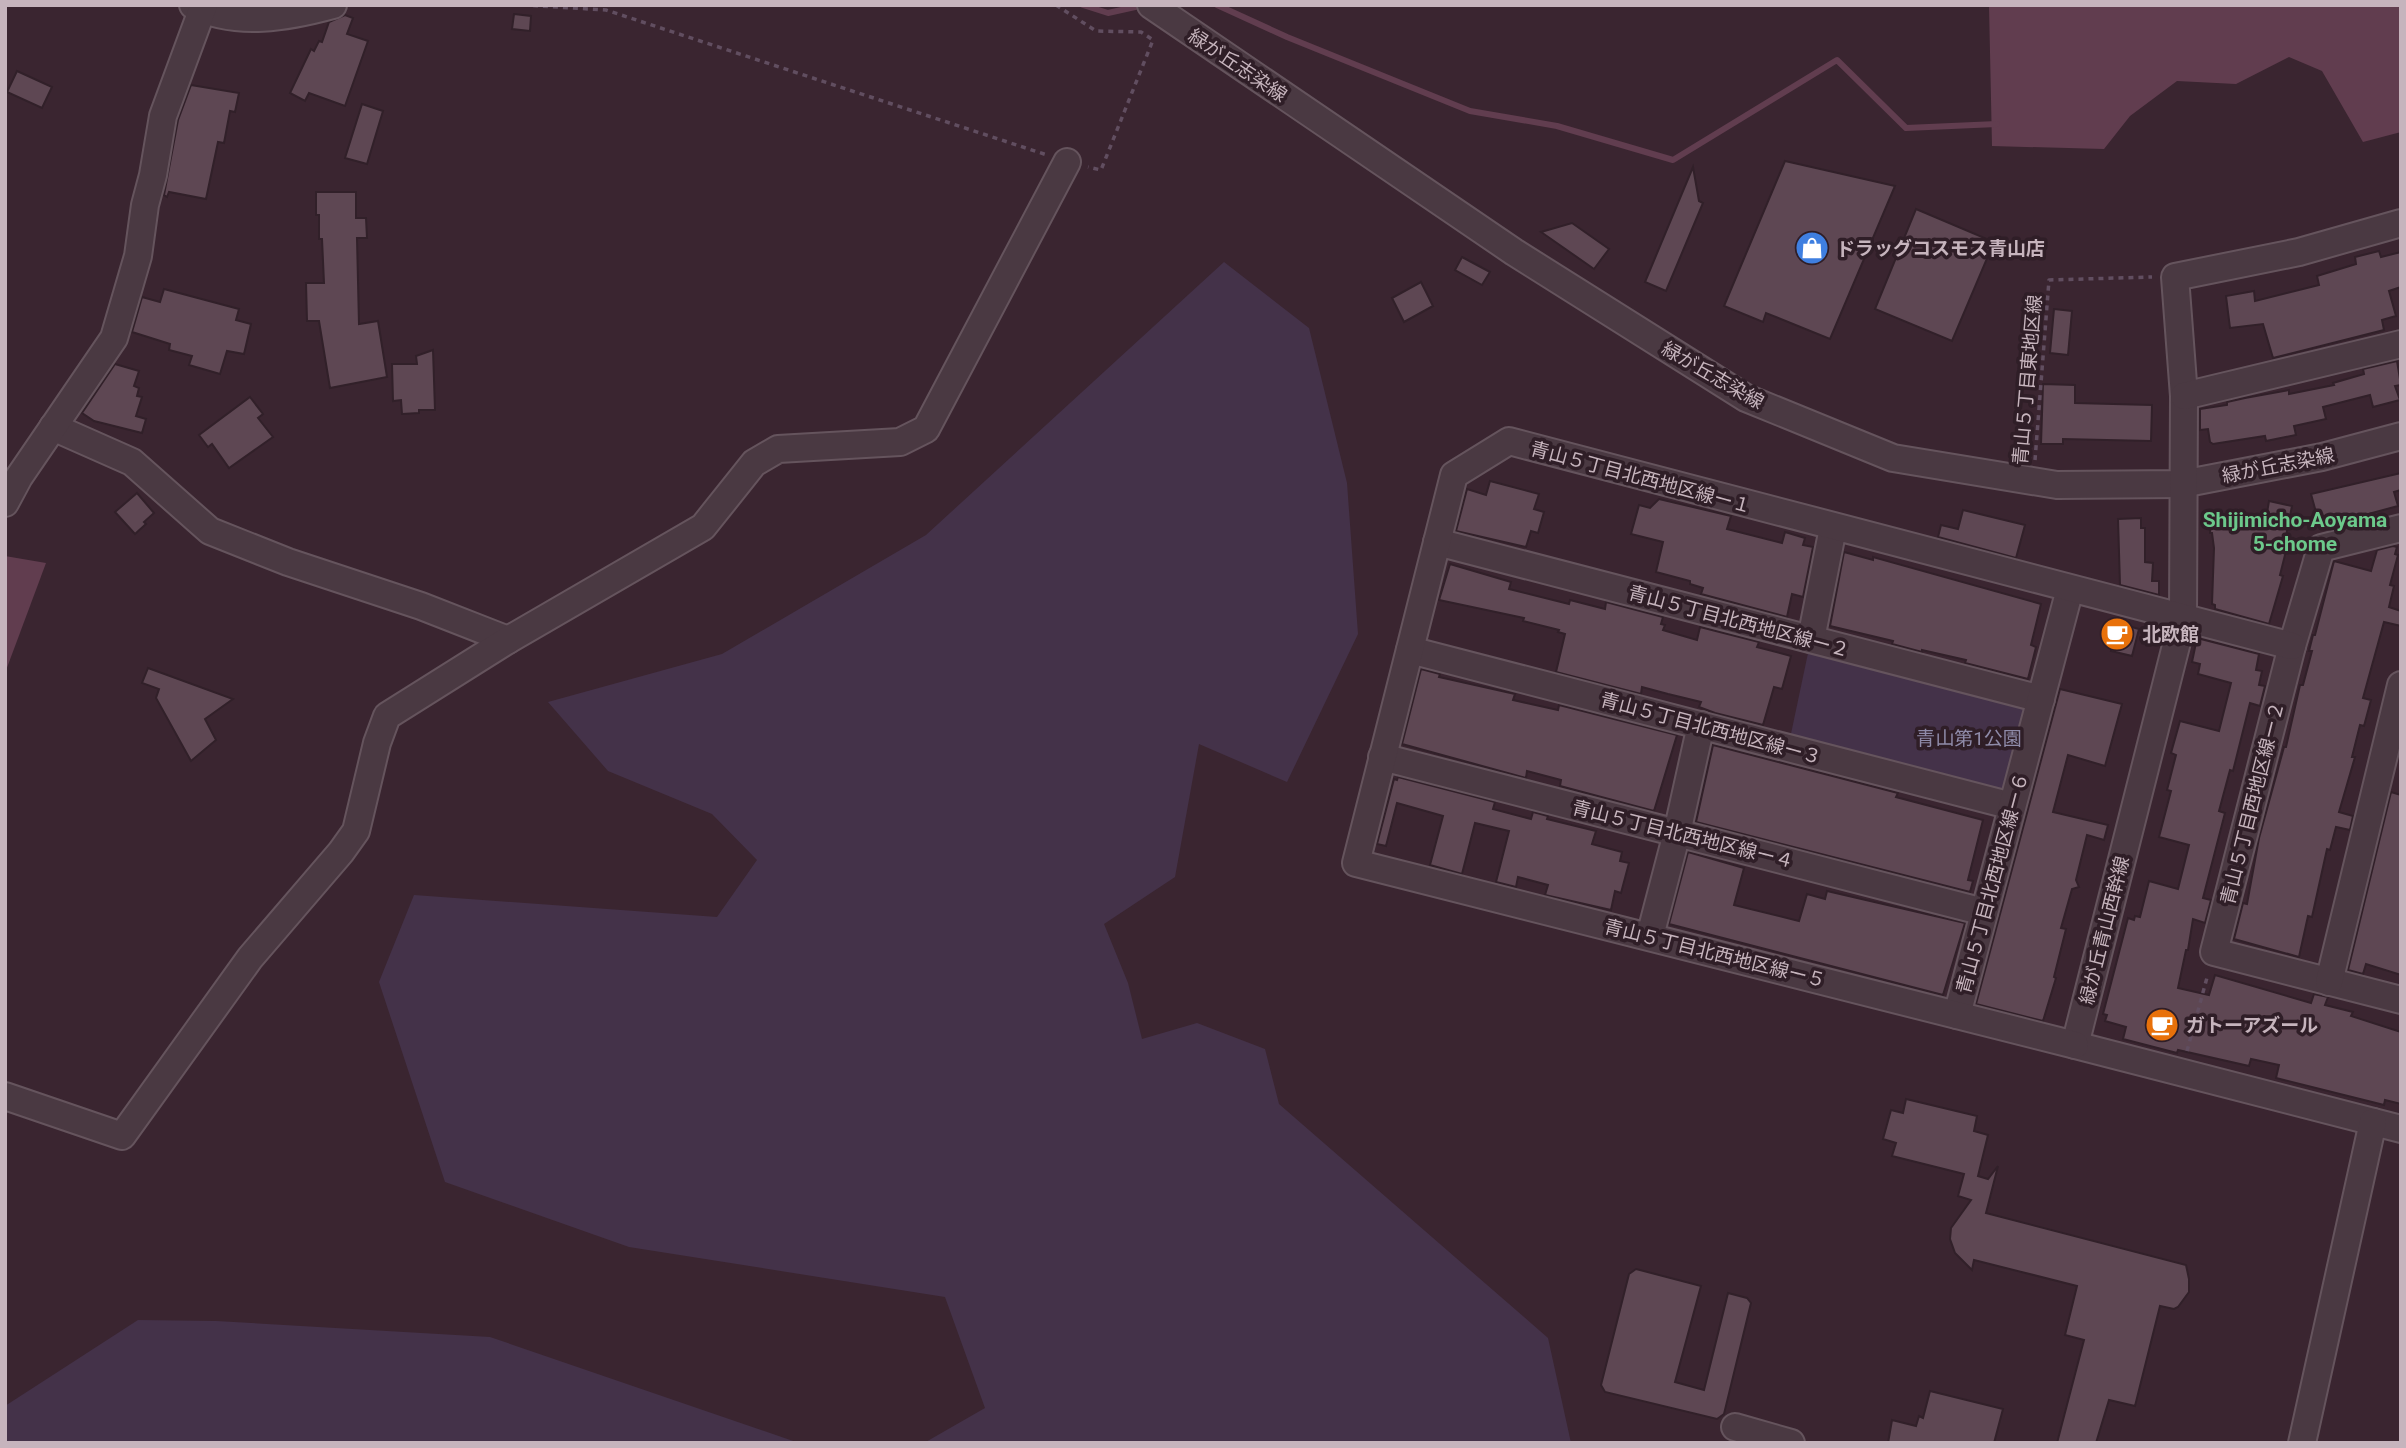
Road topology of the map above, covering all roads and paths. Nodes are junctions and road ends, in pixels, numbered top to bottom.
1 (333, 5) edge
2 (523, 5) edge
3 (1056, 5) edge
4 (200, 7) edge
5 (1156, 9) edge
6 (1067, 162) junction
7 (2401, 223) edge
8 (2175, 277) junction
9 (2401, 344) edge
10 (2184, 396) junction
11 (53, 427) junction
12 (2401, 436) edge
13 (2033, 481) junction
14 (2182, 484) junction
15 (5, 503) edge
16 (1833, 528) junction
17 (2401, 528) edge
18 (1437, 542) junction
19 (2070, 589) junction
20 (2183, 618) junction
21 (1811, 639) junction
22 (508, 640) junction
23 (2292, 646) junction
24 (1410, 650) junction
25 (2401, 685) edge
26 (2040, 699) junction
27 (1701, 725) junction
28 (1382, 757) junction
29 (2012, 806) junction
30 (1677, 832) junction
31 (1356, 863) joint
32 (1984, 912) junction
33 (1650, 936) junction
34 (2214, 951) junction
35 (2329, 982) junction
36 (2401, 1000) edge
37 (1957, 1015) junction
38 (2074, 1045) junction
39 (2182, 1072) junction
40 (5, 1096) edge
41 (2373, 1122) junction
42 (2401, 1129) edge
43 (1735, 1427) dead end
44 (1791, 1443) edge
45 (2302, 1443) edge

1 - 4 street
2 - 6 path
3 - 6 path
4 - 11 street
5 - 13 street, 緑が丘志染線
6 - 22 street
7 - 8 street
8 - 10 street, 緑が丘青山西幹線
8 - 13 path, 青山５丁目東地区線
9 - 10 street
10 - 14 street, 緑が丘青山西幹線
11 - 15 street
11 - 22 street
12 - 14 street, 緑が丘志染線
13 - 14 street, 緑が丘志染線
14 - 20 street, 緑が丘青山西幹線
16 - 18 street, 青山５丁目北西地区線ー１
16 - 19 street, 青山５丁目北西地区線ー１
16 - 21 street
17 - 23 street, 青山５丁目西地区線ー２
18 - 21 street, 青山５丁目北西地区線ー２
18 - 24 street, 青山５丁目北西地区線ー１
19 - 20 street, 青山５丁目北西地区線ー１
19 - 26 street, 青山５丁目北西地区線ー６
20 - 23 street, 青山５丁目北西地区線ー１
20 - 38 street, 緑が丘青山西幹線
21 - 26 street, 青山５丁目北西地区線ー２
22 - 40 street
23 - 34 street, 青山５丁目西地区線ー２
24 - 27 street, 青山５丁目北西地区線ー３
24 - 28 street, 青山５丁目北西地区線ー１
25 - 35 street
26 - 29 street, 青山５丁目北西地区線ー６
27 - 29 street, 青山５丁目北西地区線ー３
27 - 30 street
28 - 30 street, 青山５丁目北西地区線ー４
28 - 31 street, 青山５丁目北西地区線ー１
29 - 32 street, 青山５丁目北西地区線ー６
30 - 32 street, 青山５丁目北西地区線ー４
30 - 33 street
31 - 33 street, 青山５丁目北西地区線ー５
32 - 37 street, 青山５丁目北西地区線ー６
33 - 37 street, 青山５丁目北西地区線ー５
34 - 35 street
34 - 39 path
35 - 36 street
37 - 38 street, 青山５丁目北西地区線ー５
38 - 39 street
39 - 41 street
41 - 42 street
41 - 45 street
43 - 44 street

